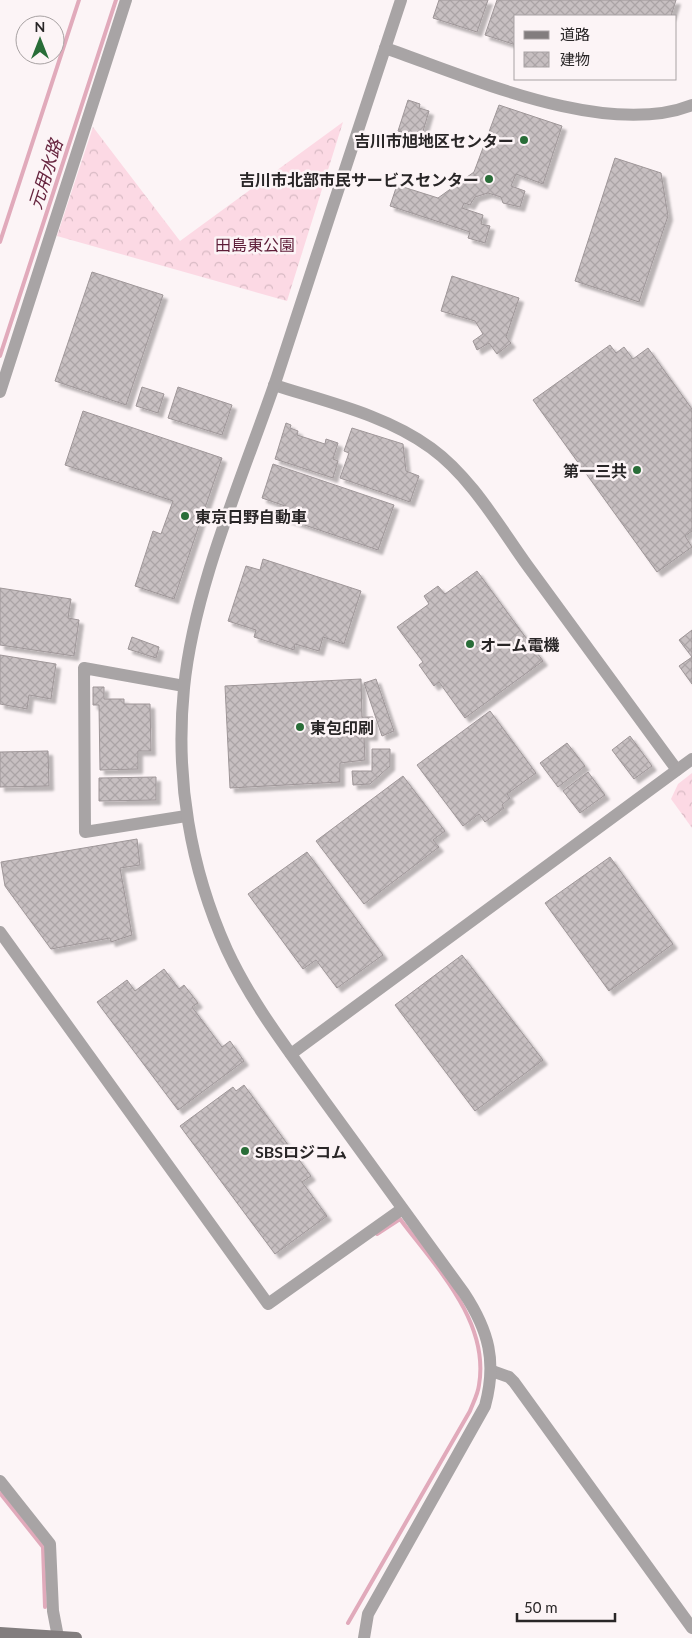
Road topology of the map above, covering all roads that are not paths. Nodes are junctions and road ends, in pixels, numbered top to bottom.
1 (126, 0) edge
2 (401, 0) edge
3 (385, 48) junction
4 (692, 105) edge
5 (274, 385) junction
6 (0, 392) edge
7 (184, 686) junction
8 (692, 759) edge
9 (677, 770) junction
10 (186, 816) junction
11 (0, 932) edge
12 (291, 1054) junction
13 (402, 1209) junction
14 (492, 1371) junction
15 (0, 1481) edge
16 (692, 1628) edge
17 (0, 1633) edge
18 (58, 1637) edge
19 (76, 1638) edge
20 (364, 1638) edge

1 - 6 street
2 - 3 street
3 - 4 street
3 - 5 street
5 - 7 street
5 - 9 street
7 - 10 street
7 - 10 street
8 - 9 street
9 - 12 street
10 - 12 street
11 - 13 street
12 - 13 street
13 - 14 street
14 - 16 street
14 - 20 street
15 - 18 street
17 - 18 main road
18 - 19 main road

